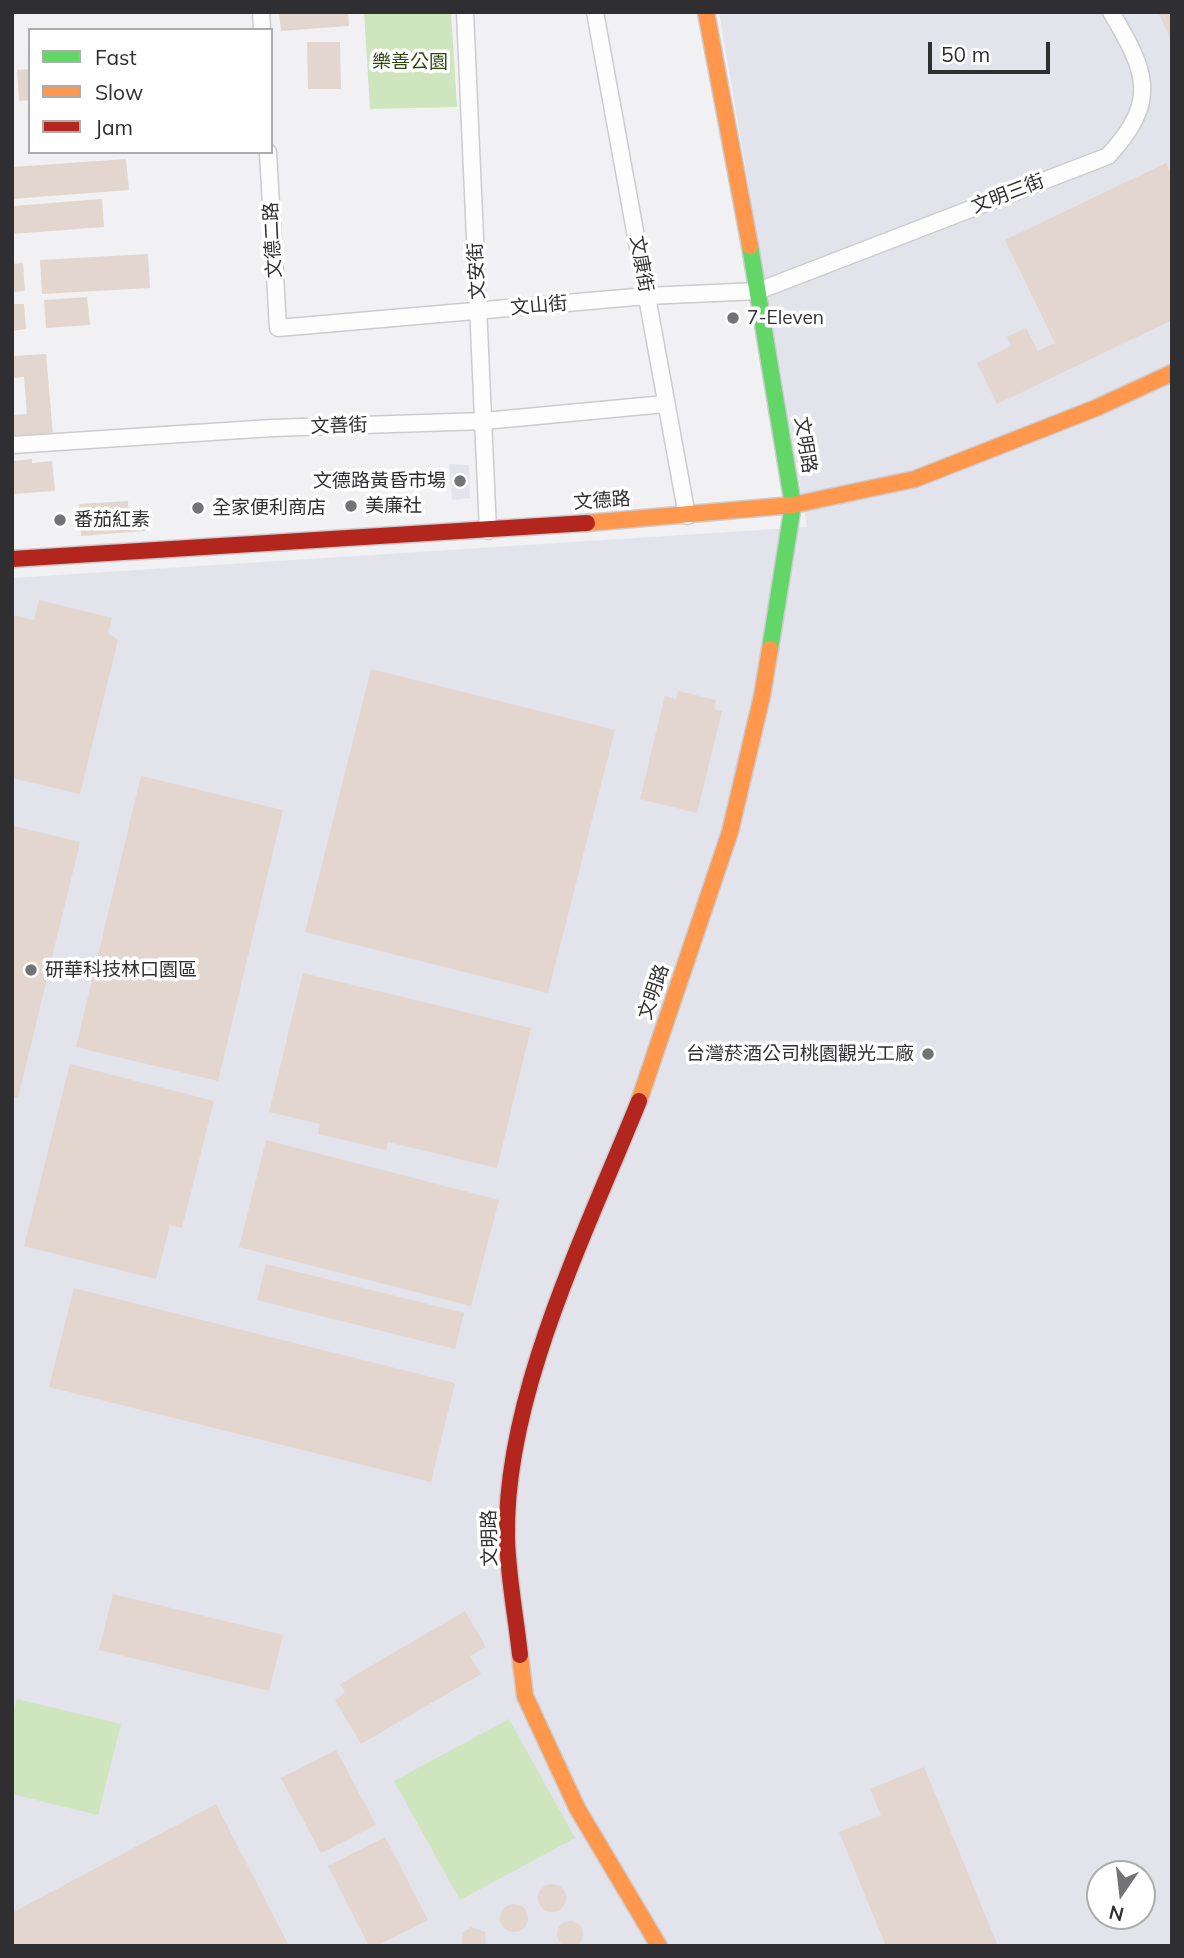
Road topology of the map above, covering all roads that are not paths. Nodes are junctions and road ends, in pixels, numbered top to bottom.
1 (464, 12) edge
2 (595, 12) edge
3 (706, 12) edge
4 (1111, 12) edge
5 (268, 154) edge
6 (758, 291) junction
7 (646, 296) junction
8 (479, 311) junction
9 (278, 328) joint
10 (1172, 373) edge
11 (665, 404) junction
12 (484, 421) junction
13 (12, 445) edge
14 (793, 505) junction
15 (687, 516) junction
16 (488, 531) junction
17 (12, 559) edge
18 (659, 1946) edge

1 - 8 street, 文安街
2 - 7 street, 文康街
3 - 6 street, 文明路
4 - 6 street, 文明三街
5 - 9 street, 文德二路
6 - 7 street, 文山街
6 - 14 street, 文明路
7 - 8 street, 文山街
7 - 11 street, 文康街
8 - 9 street, 文山街
8 - 12 street, 文安街
10 - 14 street, 文德路
11 - 12 street, 文善街
11 - 15 street, 文康街
12 - 13 street, 文善街
12 - 16 street, 文安街
14 - 15 street, 文德路
14 - 18 street, 文明路
15 - 16 street, 文德路
16 - 17 street, 文德路

